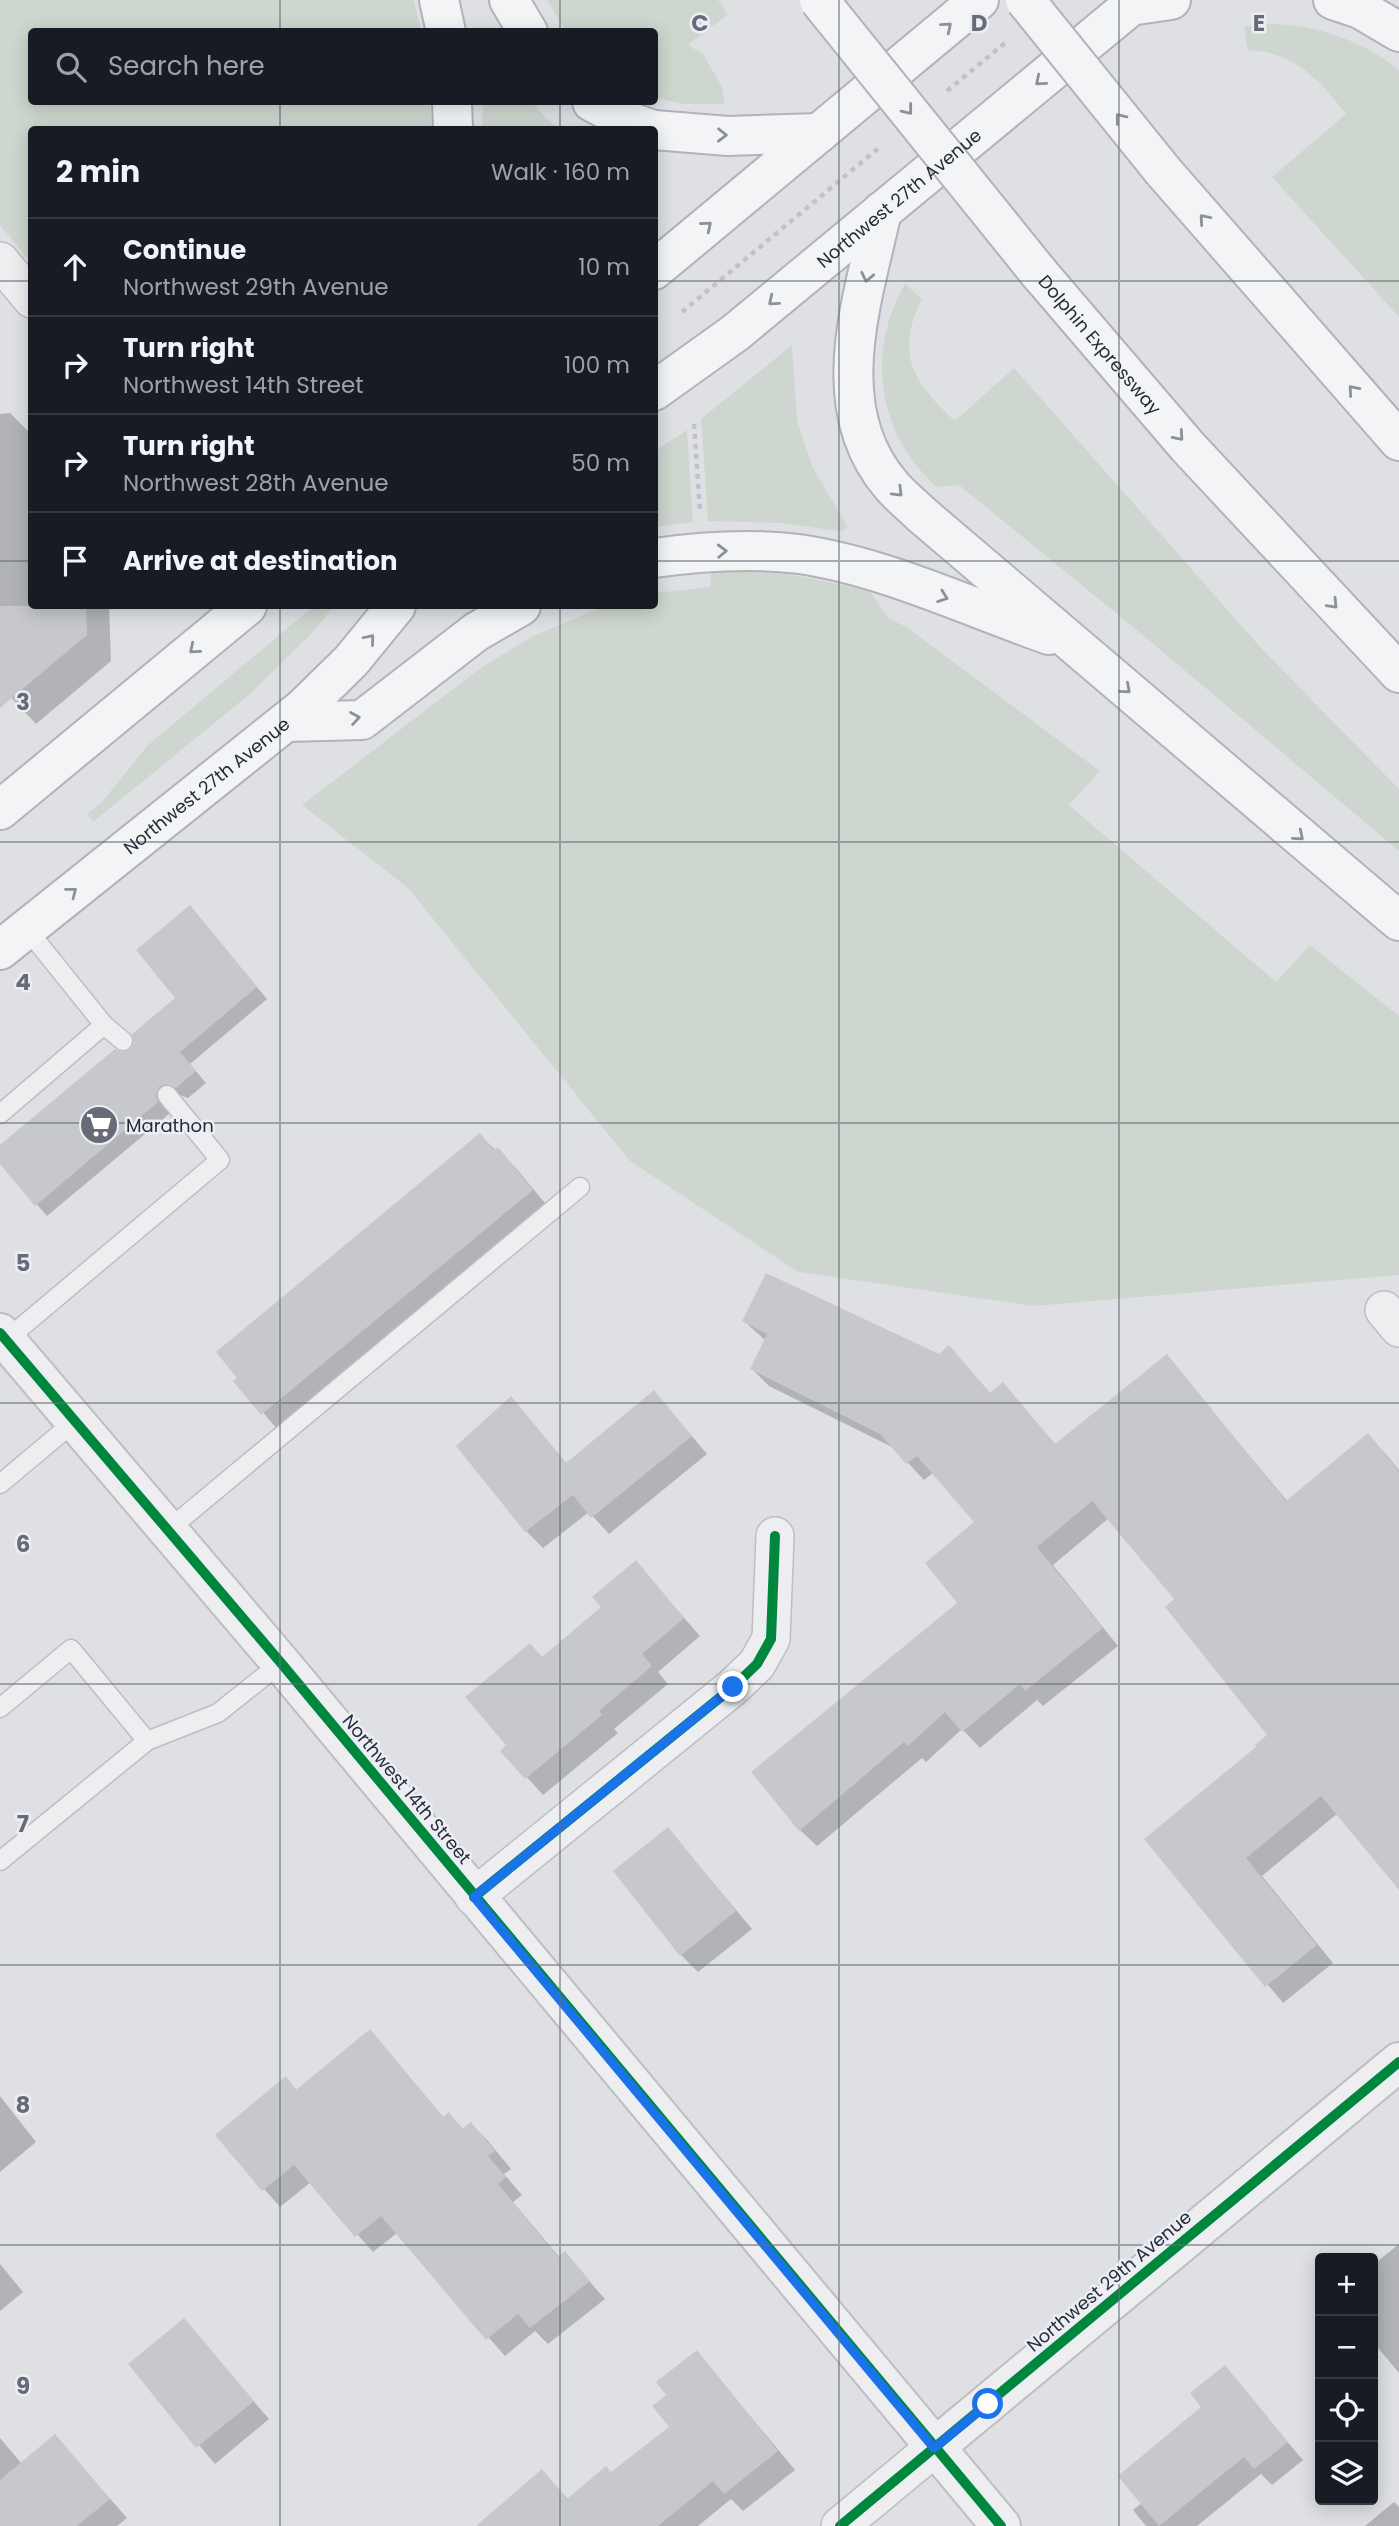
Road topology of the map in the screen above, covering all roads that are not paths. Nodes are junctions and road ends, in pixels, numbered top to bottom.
1 (439, 0) edge
2 (509, 0) edge
3 (819, 0) edge
4 (979, 0) edge
5 (1025, 0) edge
6 (1171, 0) edge
7 (1333, 0) edge
8 (1134, 3) edge
9 (445, 28) edge
10 (526, 28) edge
11 (1399, 32) edge
12 (452, 105) edge
13 (598, 105) edge
14 (453, 126) edge
15 (642, 126) edge
16 (658, 130) edge
17 (820, 133) junction
18 (882, 211) junction
19 (0, 261) edge
20 (658, 267) edge
21 (28, 294) edge
22 (658, 388) edge
23 (1399, 441) edge
24 (658, 558) edge
25 (243, 609) edge
26 (394, 609) edge
27 (516, 609) edge
28 (1074, 644) junction
29 (1399, 673) edge
30 (287, 722) junction
31 (0, 810) edge
32 (1399, 921) edge
33 (13, 939) edge
34 (104, 1025) junction
35 (124, 1041) dead end
36 (167, 1095) dead end
37 (0, 1114) edge
38 (579, 1186) dead end
39 (3, 1336) edge
40 (74, 1422) junction
41 (0, 1484) edge
42 (167, 1530) junction
43 (775, 1536) dead end
44 (281, 1664) junction
45 (0, 1708) edge
46 (148, 1741) junction
47 (0, 1861) edge
48 (474, 1897) junction
49 (1399, 2062) edge
50 (934, 2448) junction
51 (840, 2526) edge
52 (1001, 2526) edge

1 - 9 highway
2 - 10 highway
3 -> 29 highway, Dolphin Expressway, bridge
17 -> 4 highway
23 -> 5 highway, bridge
6 - 8 highway
7 - 11 highway
8 -> 18 highway, Northwest 27th Avenue
12 - 14 highway
13 - 15 highway
16 -> 17 highway
20 -> 17 highway
18 -> 22 highway, Northwest 27th Avenue
18 -> 28 highway
19 - 21 street
24 -> 28 highway
25 -> 31 highway
30 -> 26 highway, Northwest 27th Avenue
30 -> 27 highway
28 -> 32 highway
33 -> 30 highway, Northwest 27th Avenue
33 - 34 lane
34 - 35 lane
34 - 37 lane
36 - 39 lane
38 - 42 lane
39 - 40 street, Northwest 14th Street
40 - 41 lane
40 - 42 street, Northwest 14th Street
42 - 44 street, Northwest 14th Street
43 - 48 street
44 - 46 lane
44 - 48 street, Northwest 14th Street
45 - 46 lane
46 - 47 lane
48 - 50 street, Northwest 14th Street
49 - 50 street, Northwest 29th Avenue
50 - 51 street, Northwest 29th Avenue
50 - 52 street, Northwest 14th Street

